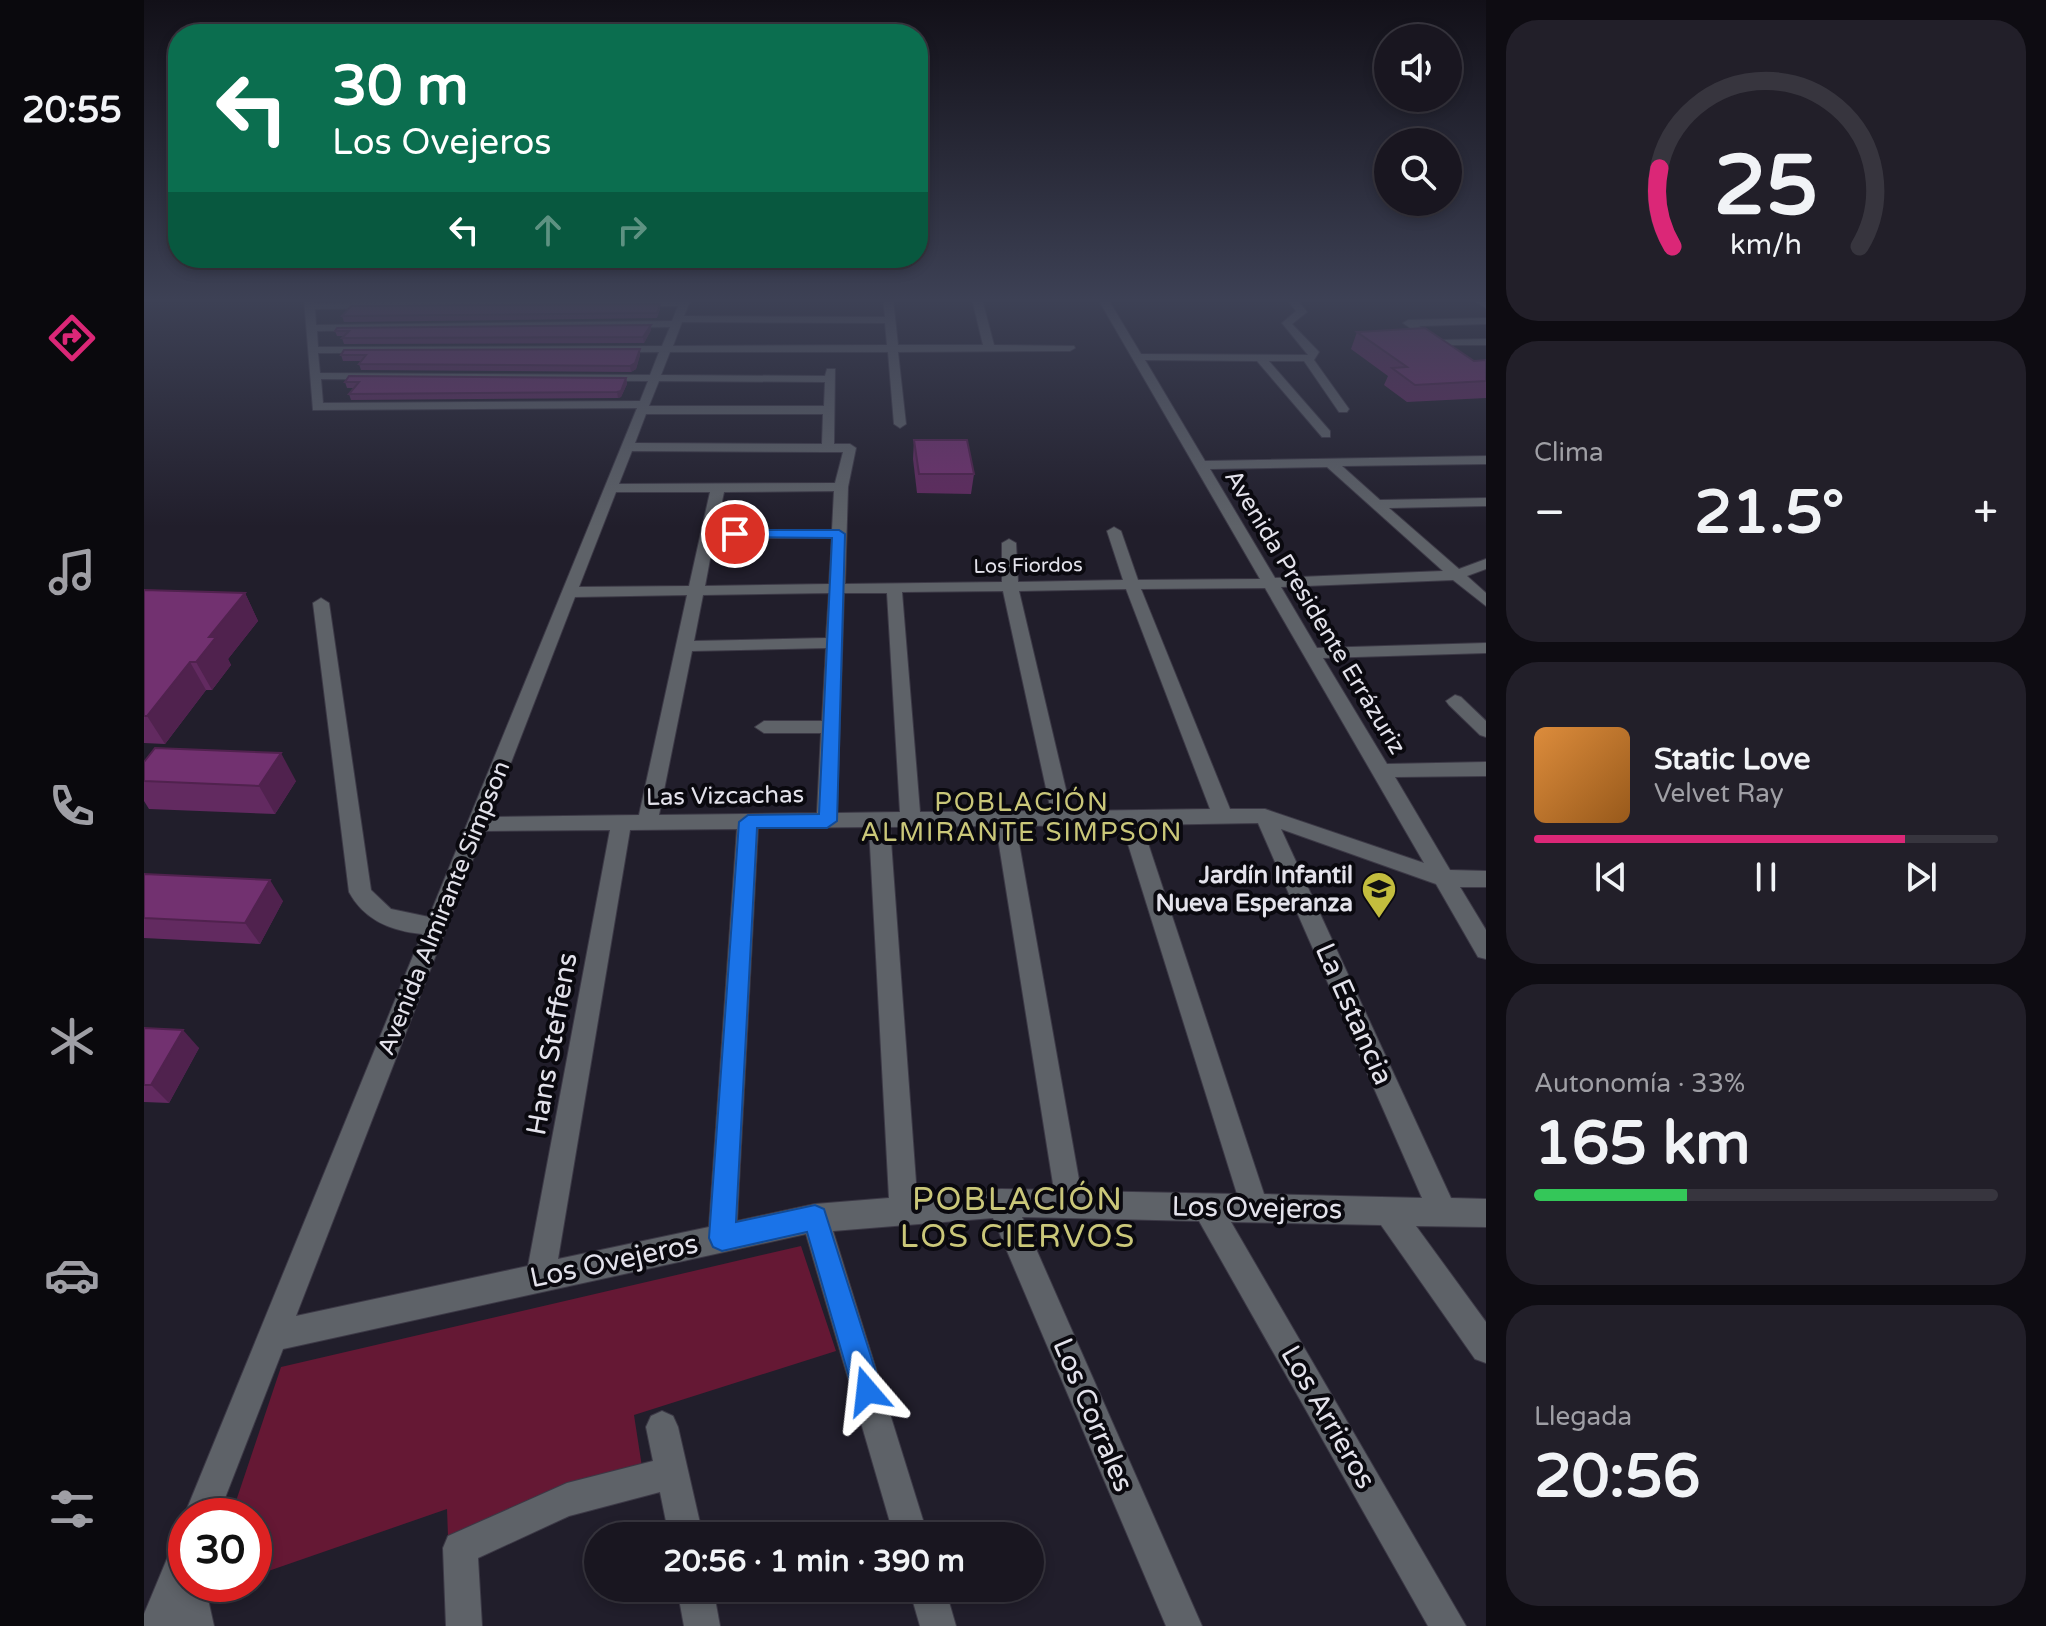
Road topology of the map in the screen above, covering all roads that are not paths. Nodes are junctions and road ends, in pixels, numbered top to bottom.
1 (431, 375) edge
2 (895, 375) edge
3 (1147, 375) edge
4 (1275, 375) edge
5 (1319, 375) edge
6 (315, 376) joint
7 (656, 376) junction
8 (427, 380) junction
9 (643, 407) junction
10 (1343, 409) dead end
11 (829, 410) junction
12 (900, 424) dead end
13 (1326, 434) dead end
14 (627, 447) junction
15 (828, 448) junction
16 (1486, 460) edge
17 (1329, 462) junction
18 (1200, 465) junction
19 (718, 487) junction
20 (841, 487) junction
21 (611, 488) junction
22 (1486, 502) edge
23 (1376, 504) junction
24 (1114, 531) dead end
25 (709, 534) junction
26 (839, 534) junction
27 (1009, 543) dead end
28 (1486, 564) edge
29 (1456, 575) junction
30 (1270, 583) junction
31 (1132, 585) junction
32 (1010, 586) junction
33 (894, 588) junction
34 (837, 589) junction
35 (698, 591) junction
36 (569, 592) junction
37 (1486, 601) edge
38 (321, 603) dead end
39 (834, 643) junction
40 (685, 646) junction
41 (1486, 648) edge
42 (1311, 653) junction
43 (1455, 701) dead end
44 (764, 727) dead end
45 (831, 727) junction
46 (1486, 731) edge
47 (1486, 769) edge
48 (1380, 771) junction
49 (1265, 816) junction
50 (1223, 817) junction
51 (1063, 818) junction
52 (1130, 818) junction
53 (1005, 819) junction
54 (879, 820) junction
55 (911, 820) junction
56 (827, 821) junction
57 (748, 822) junction
58 (621, 823) junction
59 (647, 823) junction
60 (477, 824) junction
61 (1444, 878) junction
62 (1486, 879) edge
63 (436, 926) junction
64 (1486, 950) edge
65 (1001, 1203) junction
66 (1070, 1205) junction
67 (1207, 1207) junction
68 (1255, 1208) junction
69 (904, 1211) junction
70 (1388, 1211) junction
71 (1443, 1212) junction
72 (1486, 1213) edge
73 (815, 1218) junction
74 (722, 1238) junction
75 (541, 1276) junction
76 (273, 1336) junction
77 (1486, 1348) edge
78 (662, 1427) dead end
79 (674, 1472) junction
80 (208, 1498) edge
81 (683, 1522) edge
82 (907, 1522) edge
83 (698, 1602) edge
84 (931, 1602) edge
85 (161, 1617) edge
86 (196, 1626) edge
87 (464, 1626) edge
88 (702, 1626) edge
89 (938, 1626) edge
90 (1184, 1626) edge
91 (1448, 1626) edge

1 - 8 street
2 - 12 street
3 - 18 street, Avenida Presidente Errázuriz
4 - 13 street
5 - 10 street
6 - 8 street
6 - 9 street
7 - 8 street
7 - 9 street, Avenida Almirante Simpson
7 - 11 street
9 - 11 street
9 - 14 street, Avenida Almirante Simpson
11 - 15 street
14 - 15 street
14 - 21 street, Avenida Almirante Simpson
15 - 20 street
16 - 17 street
17 - 18 street
17 - 23 street
18 - 30 street, Avenida Presidente Errázuriz
19 - 20 street
19 - 21 street
19 - 25 street
20 - 26 street
21 - 36 street, Avenida Almirante Simpson
22 - 23 street
23 - 29 street
24 - 31 street
25 - 26 street
25 - 35 street
26 - 34 street
27 - 32 street
28 - 29 street, Los Fiordos
29 - 30 street, Los Fiordos
29 - 37 street
30 - 31 street, Los Fiordos
30 - 42 street, Avenida Presidente Errázuriz
31 - 32 street, Los Fiordos
31 - 50 street
32 - 33 street, Los Fiordos
32 - 51 street
33 - 34 street, Los Fiordos
33 - 55 street
34 - 35 street, Los Fiordos
34 - 39 street
35 - 36 street, Los Fiordos
35 - 40 street
36 - 60 street, Avenida Almirante Simpson
38 - 63 street
39 - 40 street
39 - 45 street
40 - 59 street
41 - 42 street
42 - 48 street, Avenida Presidente Errázuriz
43 - 46 street
44 - 45 street
45 - 56 street
47 - 48 street
48 - 61 street, Avenida Presidente Errázuriz
49 - 50 street, Las Vizcachas
49 - 61 street, Las Vizcachas
49 - 71 street, La Estancia
50 - 52 street, Las Vizcachas
51 - 52 street, Las Vizcachas
51 - 53 street, Las Vizcachas
52 - 68 street
53 - 55 street, Las Vizcachas
53 - 66 street
54 - 55 street, Las Vizcachas
54 - 56 street, Las Vizcachas
54 - 69 street
56 - 57 street, Las Vizcachas
57 - 59 street, Las Vizcachas
57 - 74 street
58 - 59 street, Las Vizcachas
58 - 60 street, Las Vizcachas
58 - 75 street, Hans Steffens
60 - 63 street, Avenida Almirante Simpson
61 - 62 street, Las Vizcachas
61 - 64 street, Avenida Presidente Errázuriz
63 - 76 street, Avenida Almirante Simpson
65 - 66 street, Los Ovejeros
65 - 69 street, Los Ovejeros
65 - 90 street, Los Corrales
66 - 67 street, Los Ovejeros
67 - 68 street, Los Ovejeros
67 - 91 street, Los Arrieros
68 - 70 street, Los Ovejeros
69 - 73 street, Los Ovejeros
70 - 71 street, Los Ovejeros
70 - 77 street
71 - 72 street, Los Ovejeros
73 - 74 street, Los Ovejeros
73 - 82 street
74 - 75 street, Los Ovejeros
75 - 76 street, Los Ovejeros
76 - 80 street, Avenida Almirante Simpson
78 - 79 street
79 - 81 street
79 - 87 street
83 - 88 street
84 - 89 street
85 - 86 street

